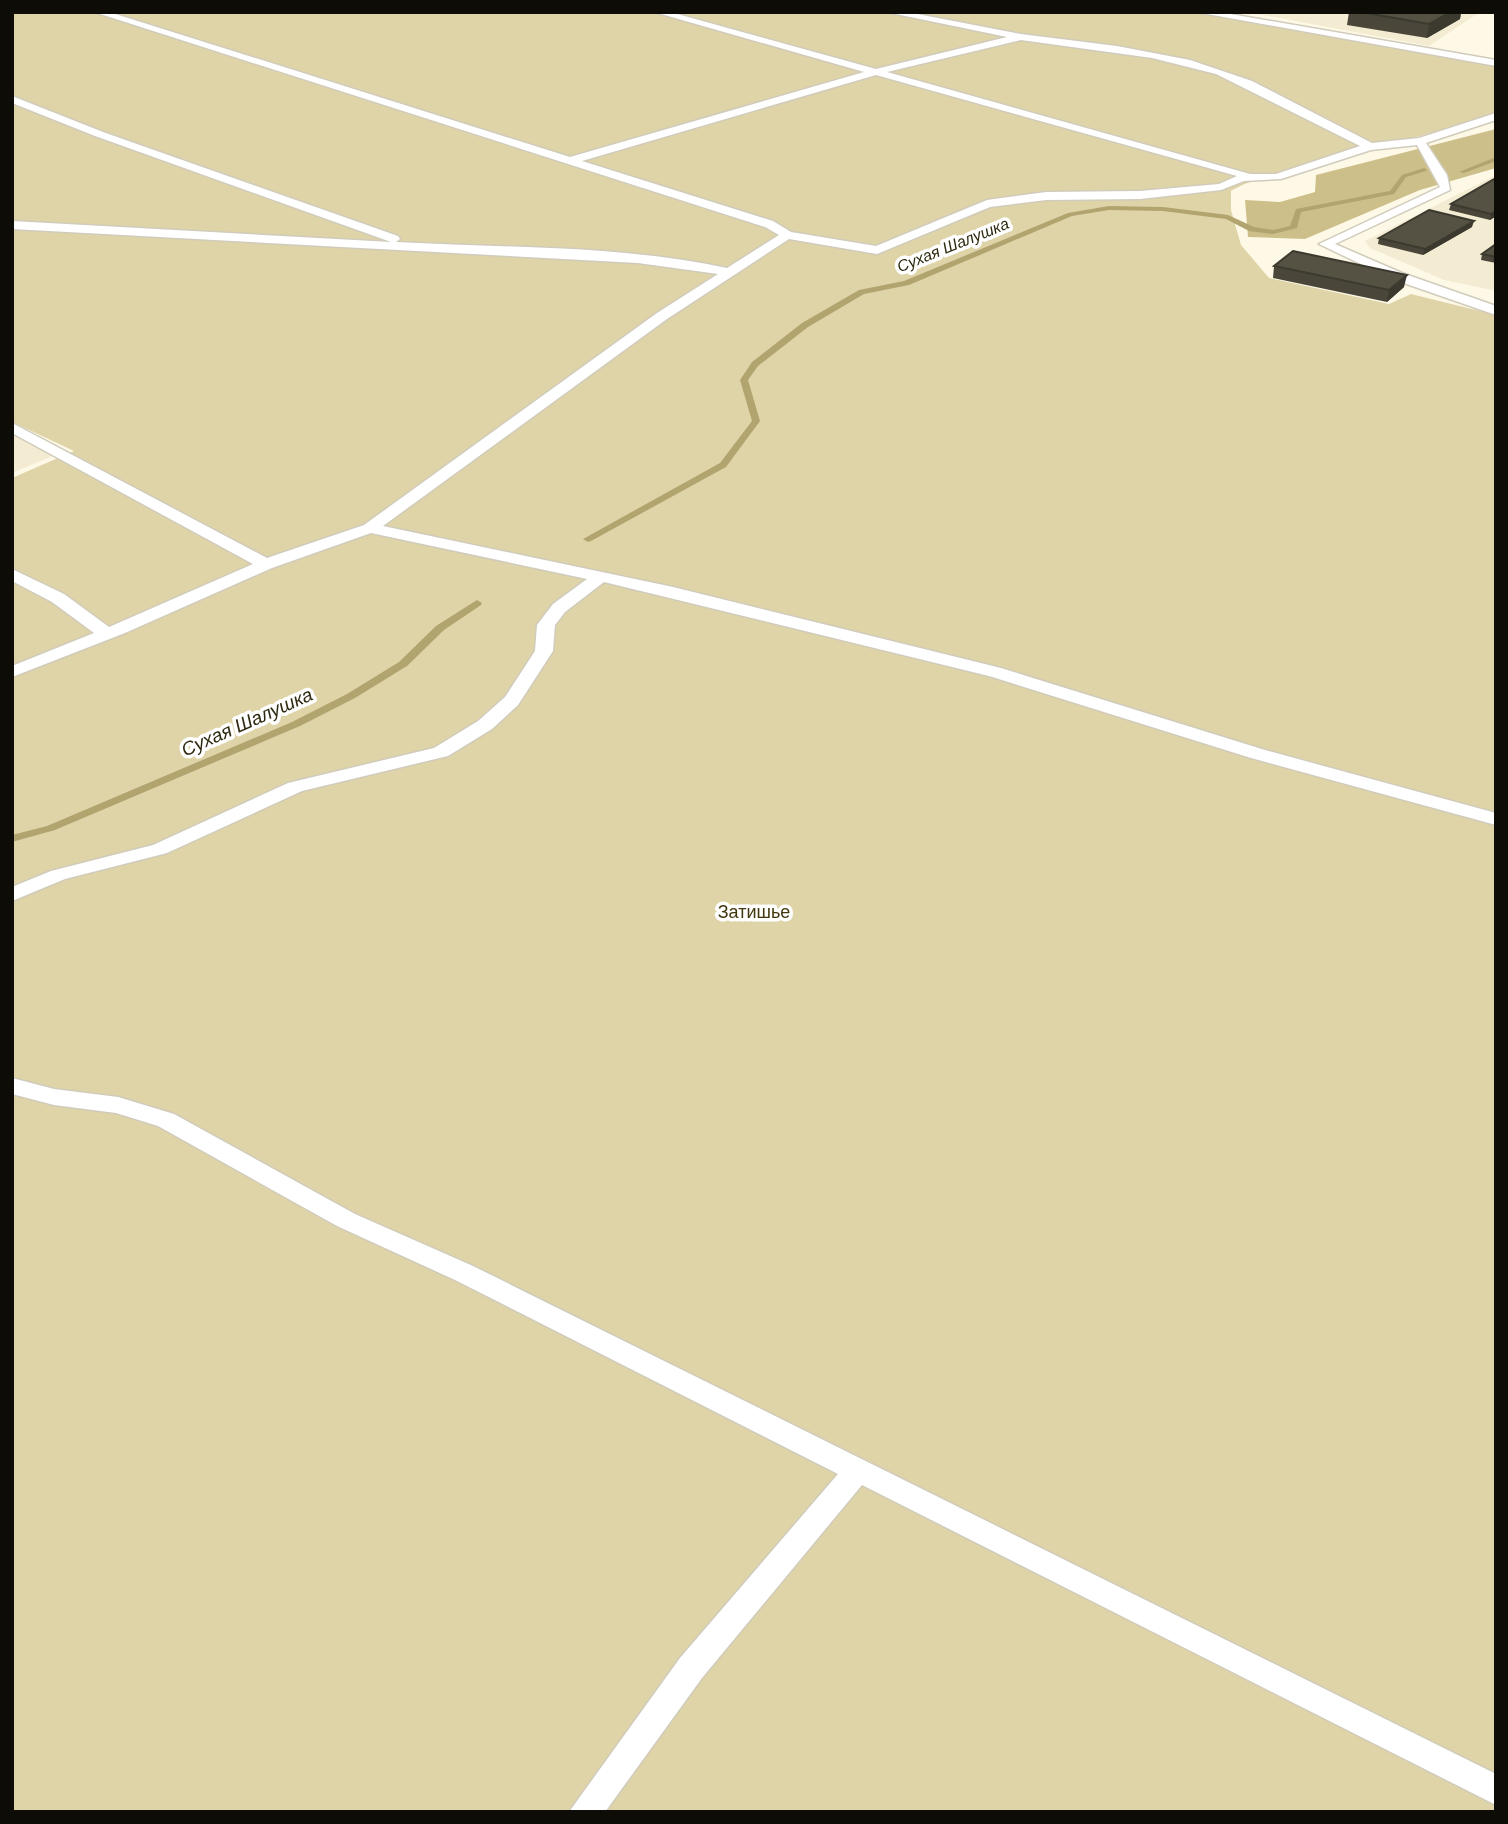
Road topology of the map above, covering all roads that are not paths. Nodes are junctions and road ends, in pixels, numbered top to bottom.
1 (99, 12) edge
2 (659, 12) edge
3 (891, 12) edge
4 (1201, 12) edge
5 (1021, 37) junction
6 (1496, 63) edge
7 (875, 72) junction
8 (12, 99) edge
9 (1496, 116) edge
10 (1420, 141) junction
11 (1370, 147) junction
12 (569, 161) junction
13 (1242, 178) junction
14 (12, 225) edge
15 (788, 235) junction
16 (419, 248) junction
17 (731, 273) junction
18 (1496, 312) edge
19 (12, 427) edge
20 (370, 528) junction
21 (266, 564) junction
22 (12, 575) edge
23 (600, 577) junction
24 (107, 634) junction
25 (12, 671) edge
26 (1496, 819) edge
27 (12, 895) edge
28 (12, 1086) edge
29 (858, 1470) junction
30 (1496, 1790) edge
31 (585, 1812) edge

1 - 12 lane
2 - 7 lane
3 - 5 lane
4 - 6 lane
5 - 7 lane
5 - 11 lane
7 - 12 lane
7 - 13 lane
8 - 16 lane
9 - 10 lane
10 - 11 lane
10 - 18 lane
11 - 13 lane
12 - 15 lane
13 - 15 lane
14 - 16 lane
15 - 17 lane
16 - 17 lane
17 - 20 lane
19 - 21 lane
20 - 21 lane
20 - 23 lane
21 - 24 lane
22 - 24 lane
23 - 26 lane
23 - 27 lane
24 - 25 lane
28 - 29 lane
29 - 30 lane
29 - 31 lane

